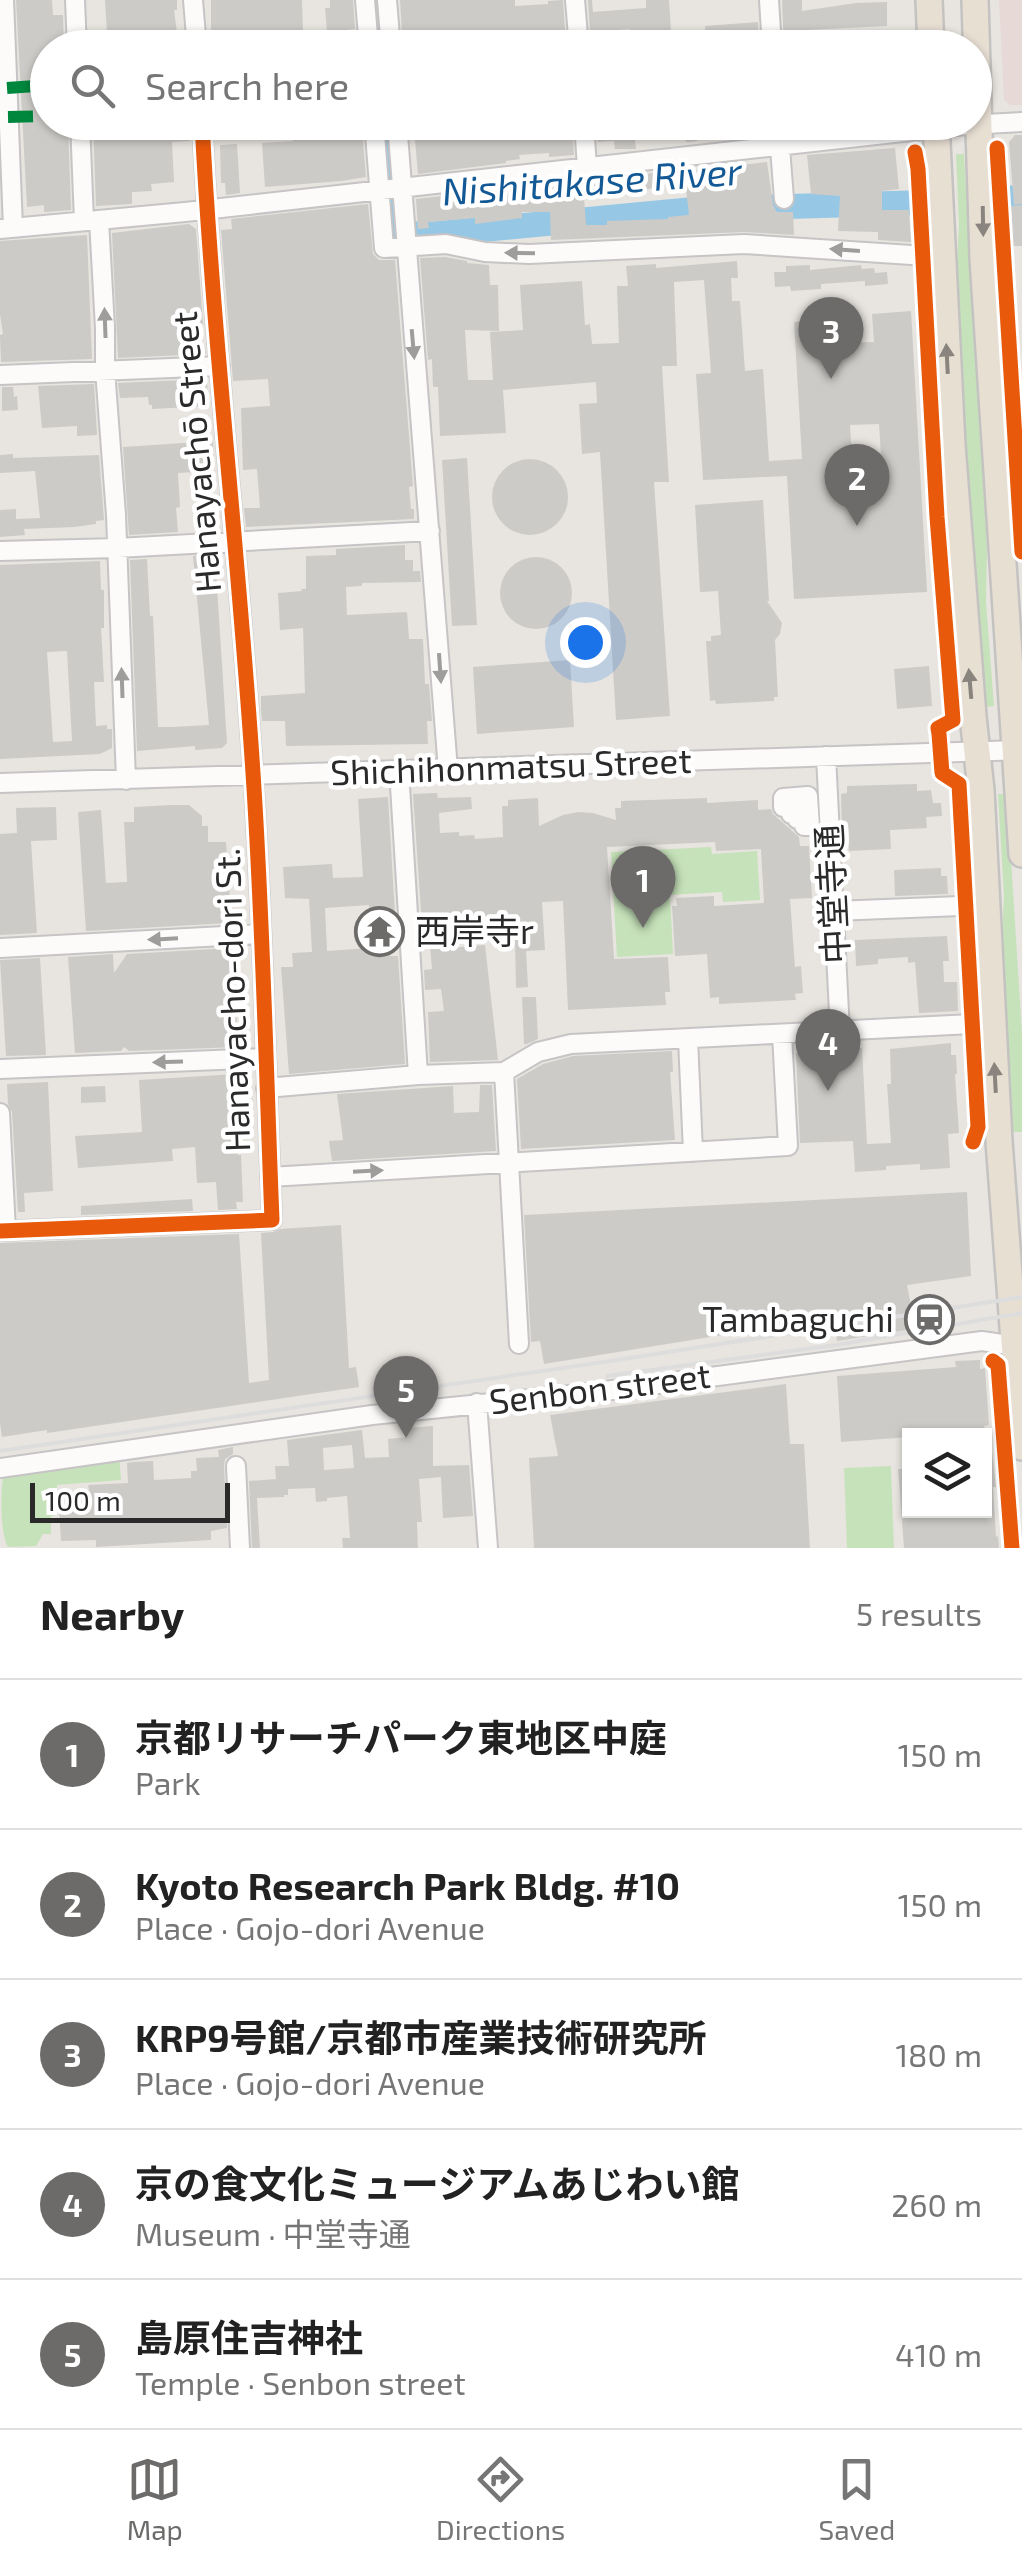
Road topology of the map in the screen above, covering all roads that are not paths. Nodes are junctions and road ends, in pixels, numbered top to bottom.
1 (4, 0) edge
2 (75, 0) edge
3 (194, 0) edge
4 (364, 0) edge
5 (387, 0) edge
6 (575, 0) edge
7 (769, 0) edge
8 (928, 0) edge
9 (974, 0) edge
10 (76, 30) edge
11 (196, 30) edge
12 (367, 30) edge
13 (390, 30) edge
14 (577, 30) edge
15 (771, 30) edge
16 (930, 30) edge
17 (975, 30) edge
18 (1022, 122) edge
19 (992, 123) edge
20 (82, 140) edge
21 (203, 140) edge
22 (379, 140) edge
23 (395, 140) edge
24 (585, 140) edge
25 (780, 140) edge
26 (825, 140) edge
27 (937, 140) edge
28 (980, 140) edge
29 (780, 146) junction
30 (587, 168) junction
31 (391, 189) junction
32 (784, 200) dead end
33 (206, 209) junction
34 (92, 221) junction
35 (6, 228) edge
36 (405, 239) junction
37 (942, 257) junction
38 (220, 366) junction
39 (105, 370) junction
40 (0, 375) edge
41 (430, 532) junction
42 (236, 542) junction
43 (117, 548) junction
44 (0, 550) edge
45 (1012, 564) edge
46 (1019, 750) edge
47 (977, 751) junction
48 (826, 756) junction
49 (399, 770) junction
50 (448, 770) junction
51 (254, 777) junction
52 (126, 780) junction
53 (0, 784) edge
54 (1022, 854) edge
55 (986, 905) junction
56 (834, 911) junction
57 (260, 934) junction
58 (0, 948) edge
59 (992, 1023) junction
60 (840, 1032) junction
61 (782, 1034) junction
62 (688, 1039) junction
63 (265, 1058) junction
64 (0, 1069) edge
65 (504, 1072) junction
66 (418, 1075) junction
67 (266, 1088) junction
68 (0, 1113) edge
69 (693, 1152) junction
70 (508, 1163) junction
71 (270, 1177) junction
72 (1012, 1180) edge
73 (3, 1231) edge
74 (518, 1344) dead end
75 (1018, 1346) edge
76 (477, 1403) junction
77 (1022, 1447) edge
78 (236, 1466) dead end
79 (0, 1468) edge
80 (240, 1548) edge
81 (488, 1548) edge

1 - 35 street
2 - 10 street
3 - 11 street
4 - 12 street
5 - 13 street
6 - 14 street
7 - 15 street
8 - 16 highway
9 - 17 highway
18 - 19 street
20 - 34 street
21 - 33 street, Hanayachō Street
22 - 31 street
23 - 31 street
24 - 30 street
25 - 29 street
26 - 29 street
27 - 37 highway
28 -> 45 highway
29 - 30 street
29 - 32 street
30 - 31 street
31 - 33 street
31 - 36 street
31 - 36 street
33 - 34 street
33 - 38 street, Hanayachō Street
34 - 35 street
39 -> 34 street
37 -> 36 street
36 -> 41 street
47 -> 37 highway
38 - 39 street
38 - 42 street, Hanayachō Street
39 - 40 street
39 - 43 street
41 - 42 street
41 -> 50 street
42 - 43 street
42 - 51 street, Hanayachō Street
43 - 44 street
52 -> 43 street
45 - 46 highway
46 - 47 street, Shichihonmatsu Street
46 - 54 highway
47 - 48 street, Shichihonmatsu Street
47 - 55 highway
48 - 50 street, Shichihonmatsu Street
48 - 56 street, 中堂寺通
49 - 50 street, Shichihonmatsu Street
49 - 51 street, Shichihonmatsu Street
49 - 66 street
51 - 52 street, Shichihonmatsu Street
51 - 57 street, Hanayacho-dori St.
52 - 53 street, Shichihonmatsu Street
55 - 56 street
55 - 59 highway
56 - 60 street, 中堂寺通
57 -> 58 street
57 - 63 street, Hanayacho-dori St.
59 - 60 street
72 -> 59 highway
60 - 61 street
61 - 62 street
61 - 69 street
62 - 65 street
62 - 69 street
63 -> 64 street
63 - 67 street, Hanayacho-dori St.
65 - 66 street
65 - 70 street
66 - 67 street
67 - 71 street, Hanayacho-dori St.
68 - 73 street
69 - 70 street
71 -> 70 street
70 - 74 street
71 - 73 street, Hanayacho-dori St.
72 - 75 highway
75 - 76 street, Senbon street
75 - 77 highway
76 - 79 street, Senbon street
76 - 81 street
78 - 80 street

